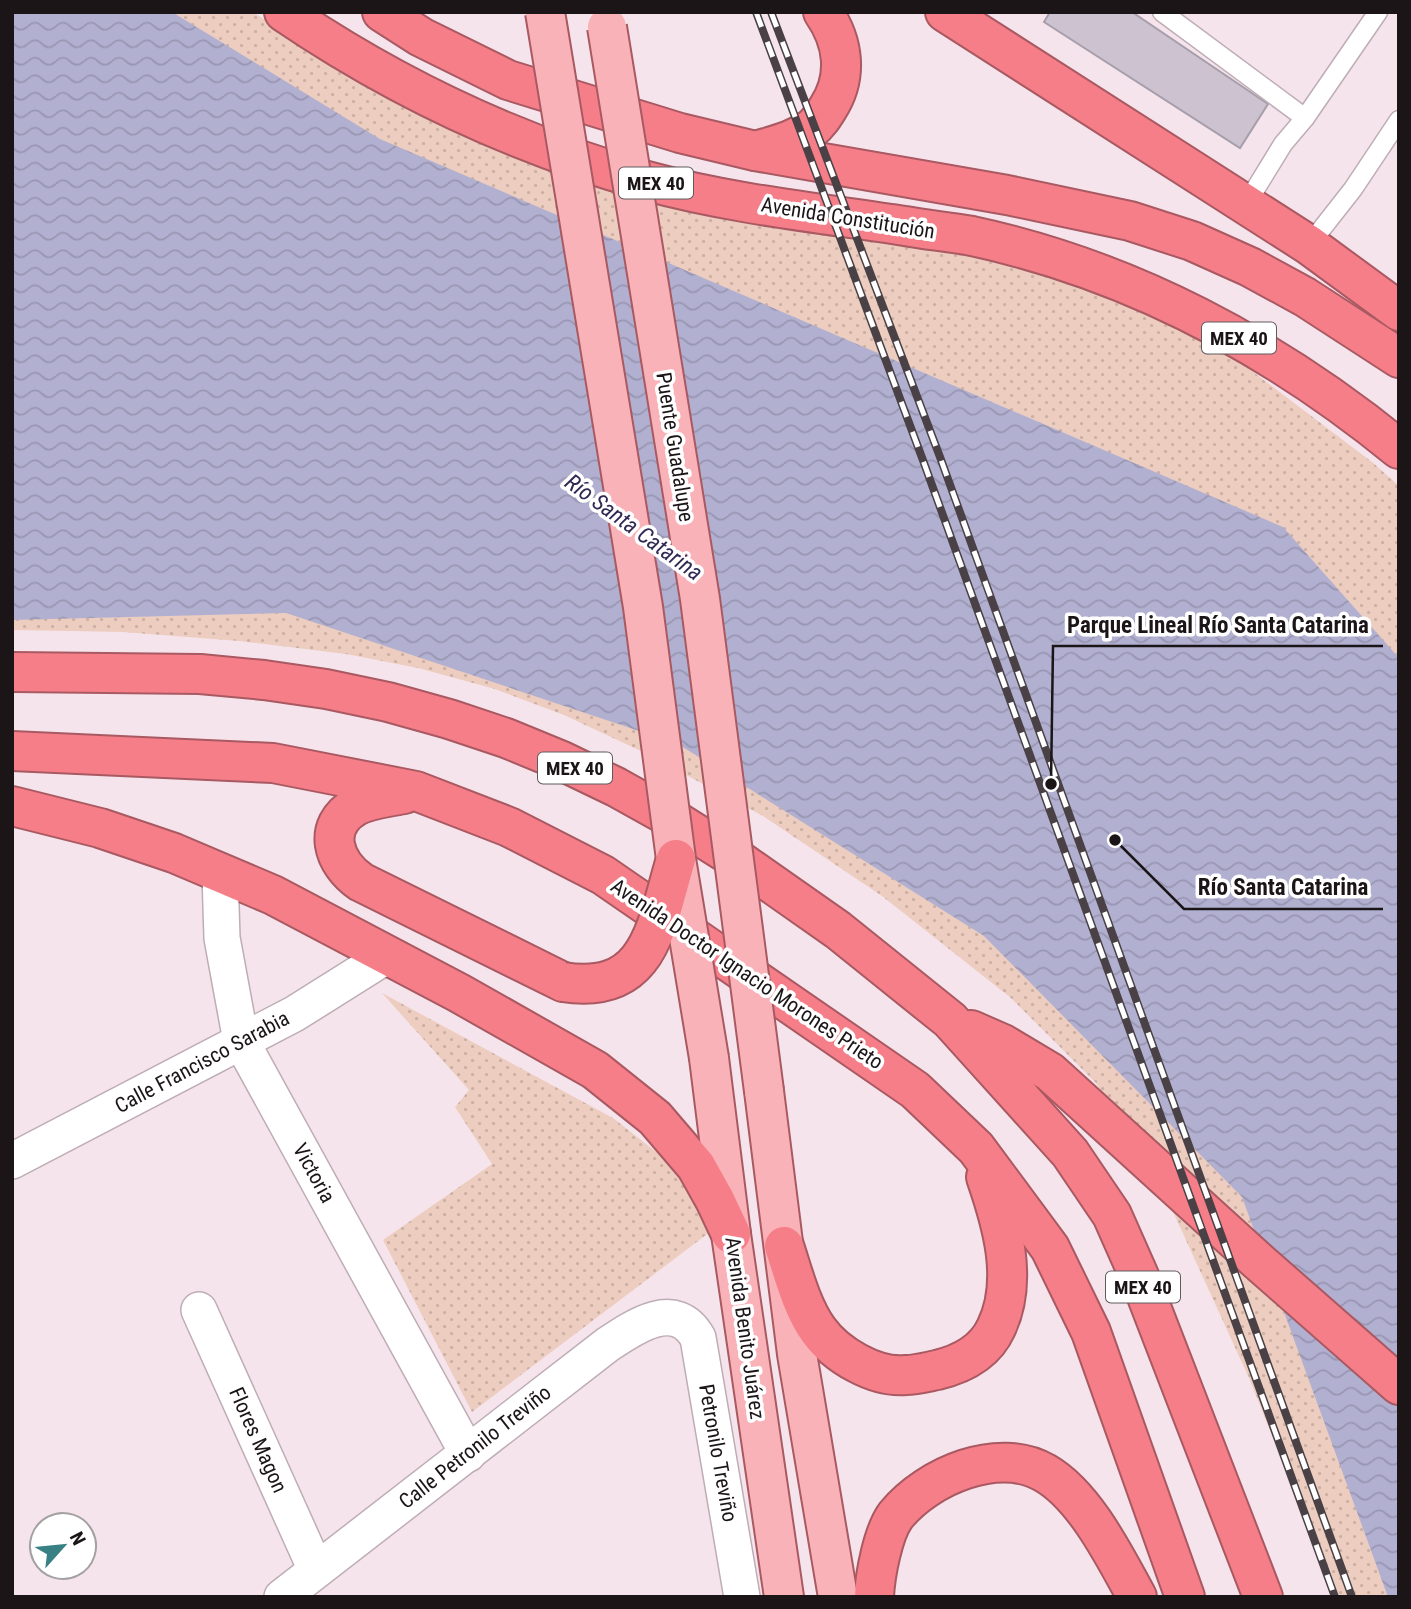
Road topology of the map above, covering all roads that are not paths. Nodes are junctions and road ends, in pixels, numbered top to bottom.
1 (284, 12) edge
2 (382, 12) edge
3 (545, 12) edge
4 (822, 12) edge
5 (945, 12) edge
6 (1162, 12) edge
7 (1378, 12) edge
8 (606, 20) edge
9 (1305, 118) junction
10 (1399, 120) edge
11 (755, 151) junction
12 (1245, 206) junction
13 (1309, 245) junction
14 (1399, 311) edge
15 (1399, 358) edge
16 (1399, 449) edge
17 (12, 672) edge
18 (12, 751) edge
19 (416, 791) junction
20 (12, 806) edge
21 (676, 859) junction
22 (220, 874) junction
23 (387, 955) junction
24 (950, 1020) junction
25 (241, 1041) junction
26 (976, 1148) junction
27 (12, 1161) edge
28 (731, 1234) junction
29 (784, 1246) junction
30 (199, 1310) dead end
31 (678, 1317) joint
32 (1399, 1385) edge
33 (468, 1454) junction
34 (316, 1570) junction
35 (282, 1597) edge
36 (742, 1597) edge
37 (784, 1597) edge
38 (838, 1597) edge
39 (874, 1597) edge
40 (1137, 1597) edge
41 (1185, 1597) edge
42 (1263, 1597) edge

1 - 16 highway, Avenida Constitución / MEX 40
2 - 11 highway, MEX 40
3 - 21 main road, bridge
4 - 11 highway
5 - 12 highway
6 - 9 lane
7 - 9 lane
8 - 29 main road, Puente Guadalupe / MEX 40, bridge
9 - 12 lane
10 - 13 lane
11 - 15 highway, MEX 40
12 - 13 highway
13 - 14 highway
17 - 24 highway, MEX 40
18 - 19 highway, Avenida Doctor Ignacio Morones Prieto / MEX 40
19 - 21 highway, bridge
19 - 26 highway, Avenida Doctor Ignacio Morones Prieto / MEX 40
20 - 22 highway
21 - 28 main road, Avenida Benito Juárez, bridge
22 - 23 highway
22 - 25 street, Victoria
23 - 25 street, Calle Francisco Sarabia
23 - 28 highway
24 - 32 highway
24 - 42 highway, MEX 40
25 - 27 street, Calle Francisco Sarabia
25 - 33 street, Victoria
26 - 29 highway
26 - 41 highway, Avenida Doctor Ignacio Morones Prieto / MEX 40
28 - 37 main road, Avenida Benito Juárez
29 - 38 main road, MEX 40
30 - 34 street, Flores Magon
31 - 33 street, Calle Petronilo Treviño
31 - 36 street, Petronilo Treviño
33 - 34 street, Calle Petronilo Treviño
34 - 35 street, Calle Petronilo Treviño
39 - 40 highway

